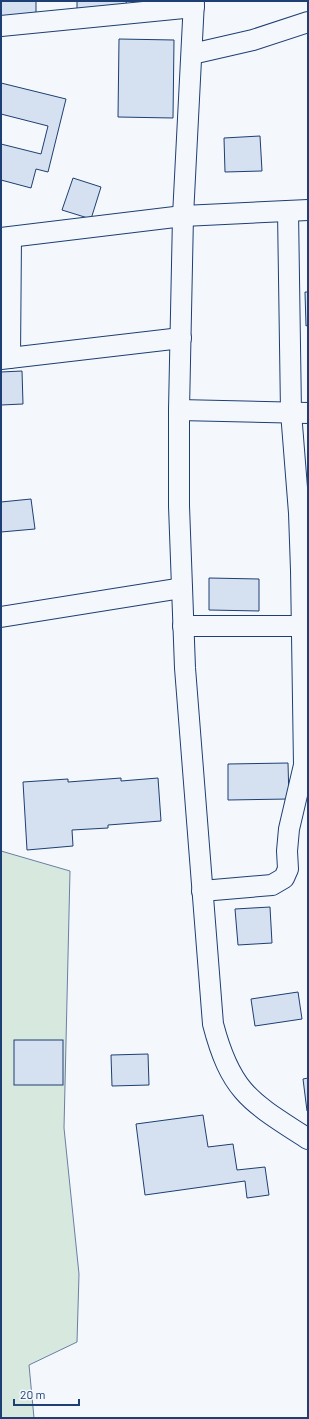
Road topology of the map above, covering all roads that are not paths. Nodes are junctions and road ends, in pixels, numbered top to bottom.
1 (194, 4) edge
2 (308, 22) edge
3 (1, 26) edge
4 (192, 54) junction
5 (308, 210) edge
6 (288, 211) junction
7 (183, 216) junction
8 (6, 237) edge
9 (181, 338) junction
10 (6, 358) edge
11 (179, 410) junction
12 (300, 413) edge
13 (182, 588) junction
14 (1, 616) edge
15 (183, 626) junction
16 (304, 626) edge
17 (202, 891) junction
18 (308, 1140) edge

1 - 3 street
1 - 4 street
2 - 4 street
4 - 7 street
5 - 6 street
6 - 7 street
6 - 12 street
7 - 8 street
7 - 9 street
8 - 10 street
9 - 10 street
9 - 11 street
11 - 12 street
11 - 13 street
12 - 16 street
13 - 14 street
13 - 15 street
15 - 16 street
15 - 17 street
16 - 17 street
17 - 18 street

